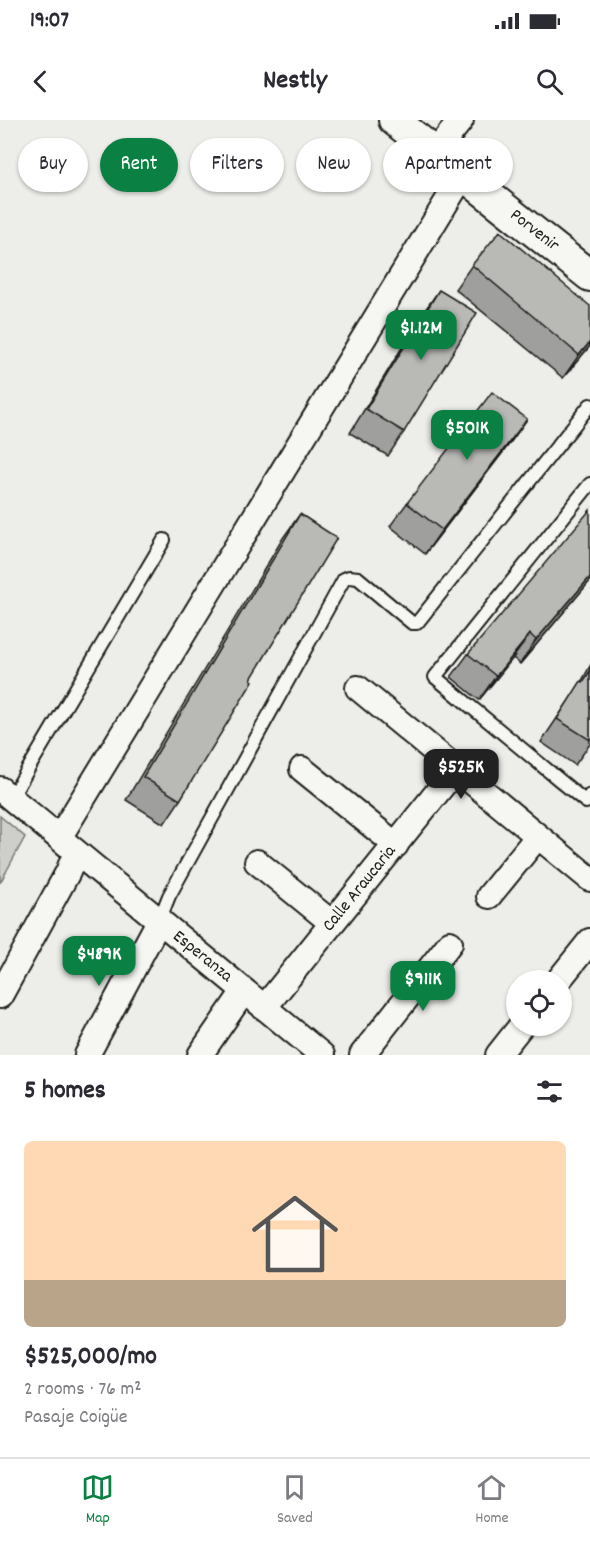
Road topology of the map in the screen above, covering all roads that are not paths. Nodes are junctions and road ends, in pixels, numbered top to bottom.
1 (394, 120) edge
2 (461, 120) edge
3 (416, 138) edge
4 (447, 138) edge
5 (453, 192) edge
6 (484, 192) edge
7 (590, 276) edge
8 (590, 405) edge
9 (590, 484) edge
10 (164, 540) dead end
11 (358, 688) dead end
12 (456, 769) junction
13 (302, 770) dead end
14 (5, 794) edge
15 (588, 801) edge
16 (538, 836) junction
17 (67, 845) junction
18 (396, 845) junction
19 (257, 862) dead end
20 (590, 879) edge
21 (489, 896) dead end
22 (159, 921) junction
23 (332, 923) junction
24 (590, 941) edge
25 (450, 943) dead end
26 (567, 970) edge
27 (244, 991) junction
28 (0, 996) edge
29 (264, 1008) junction
30 (513, 1036) edge
31 (87, 1055) edge
32 (200, 1055) edge
33 (322, 1055) edge
34 (362, 1055) edge
35 (498, 1055) edge

1 - 3 street, Porvenir
2 - 4 street
5 - 17 street
6 - 7 street, Porvenir
8 - 22 lane
9 - 15 lane
10 - 14 lane
11 - 12 street
12 - 16 street
12 - 18 street, Calle Araucaria
13 - 18 street
14 - 17 street, Esperanza
16 - 20 street
16 - 21 street
17 - 22 street, Esperanza
17 - 28 street
18 - 23 street, Calle Araucaria
19 - 23 street
22 - 27 street, Esperanza
22 - 31 street
23 - 29 street, Calle Araucaria
24 - 26 street
25 - 34 street
27 - 29 street, Esperanza
27 - 32 street
29 - 33 street, Esperanza
30 - 35 street

